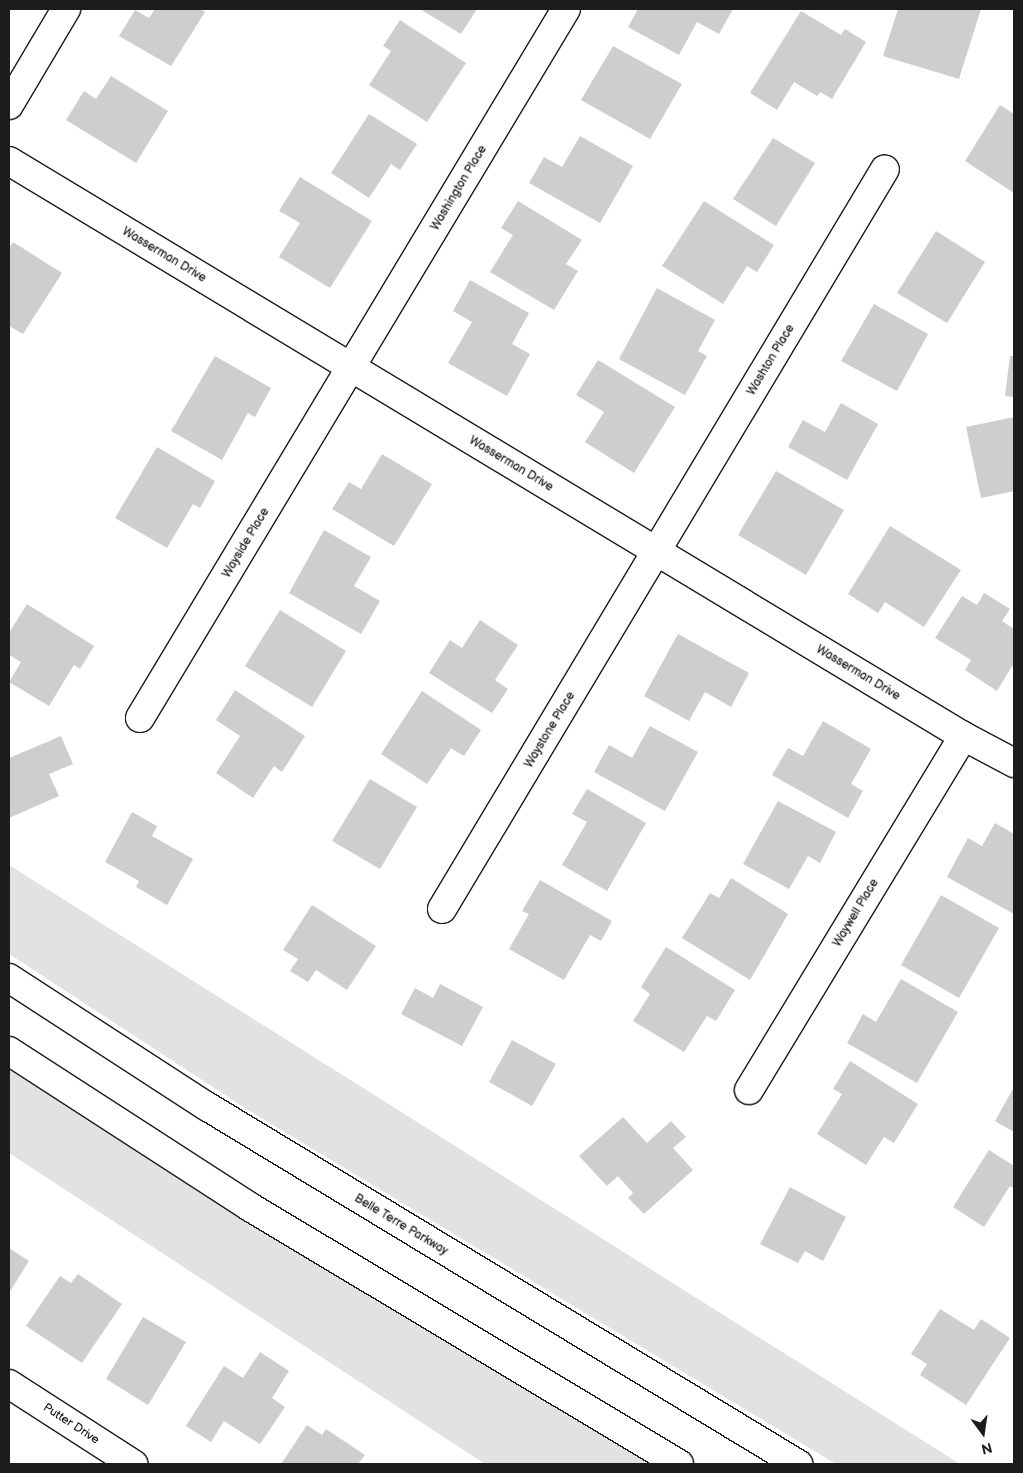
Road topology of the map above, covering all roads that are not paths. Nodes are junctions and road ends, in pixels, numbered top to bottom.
1 (66, 9) edge
2 (566, 9) edge
3 (9, 105) edge
4 (9, 161) edge
5 (885, 169) dead end
6 (351, 368) junction
7 (658, 552) junction
8 (140, 718) dead end
9 (963, 736) junction
10 (1014, 764) edge
11 (442, 909) dead end
12 (9, 978) edge
13 (9, 1051) edge
14 (749, 1090) dead end
15 (9, 1384) edge
16 (133, 1464) edge
17 (679, 1464) edge
18 (798, 1464) edge

1 - 3 street
2 - 6 street, Washington Place
4 - 6 street, Wasserman Drive
5 - 7 street, Washton Place
6 - 7 street, Wasserman Drive
6 - 8 street, Wayside Place
7 - 9 street, Wasserman Drive
7 - 11 street, Waystone Place
9 - 10 street, Wasserman Drive
9 - 14 street, Waywell Place
12 - 18 street, Belle Terre Parkway
13 - 17 street
15 - 16 street, Putter Drive

